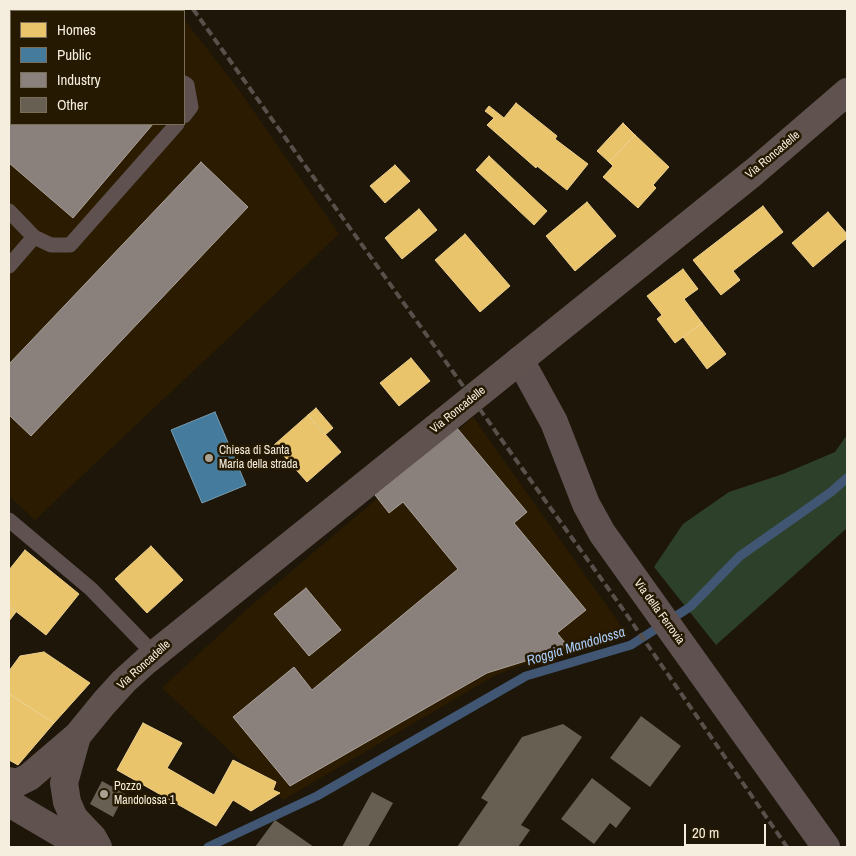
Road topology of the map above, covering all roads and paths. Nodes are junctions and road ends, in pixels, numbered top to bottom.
1 (185, 84) edge
2 (847, 92) edge
3 (185, 115) edge
4 (176, 125) edge
5 (9, 210) edge
6 (34, 237) junction
7 (9, 266) edge
8 (520, 360) junction
9 (9, 520) edge
10 (154, 654) junction
11 (77, 736) junction
12 (9, 782) edge
13 (9, 803) edge
14 (84, 847) edge
15 (98, 847) edge
16 (826, 847) edge

1 - 3 lane
2 - 8 street, Via Roncadelle
4 - 6 lane
5 - 6 lane
6 - 7 lane
8 - 10 street, Via Roncadelle
8 - 16 street, Via della Ferrovia
9 - 10 lane
10 - 11 street, Via Roncadelle
11 - 12 street, Via Roncadelle
11 - 15 street, Via Roncadelle
13 - 14 street

